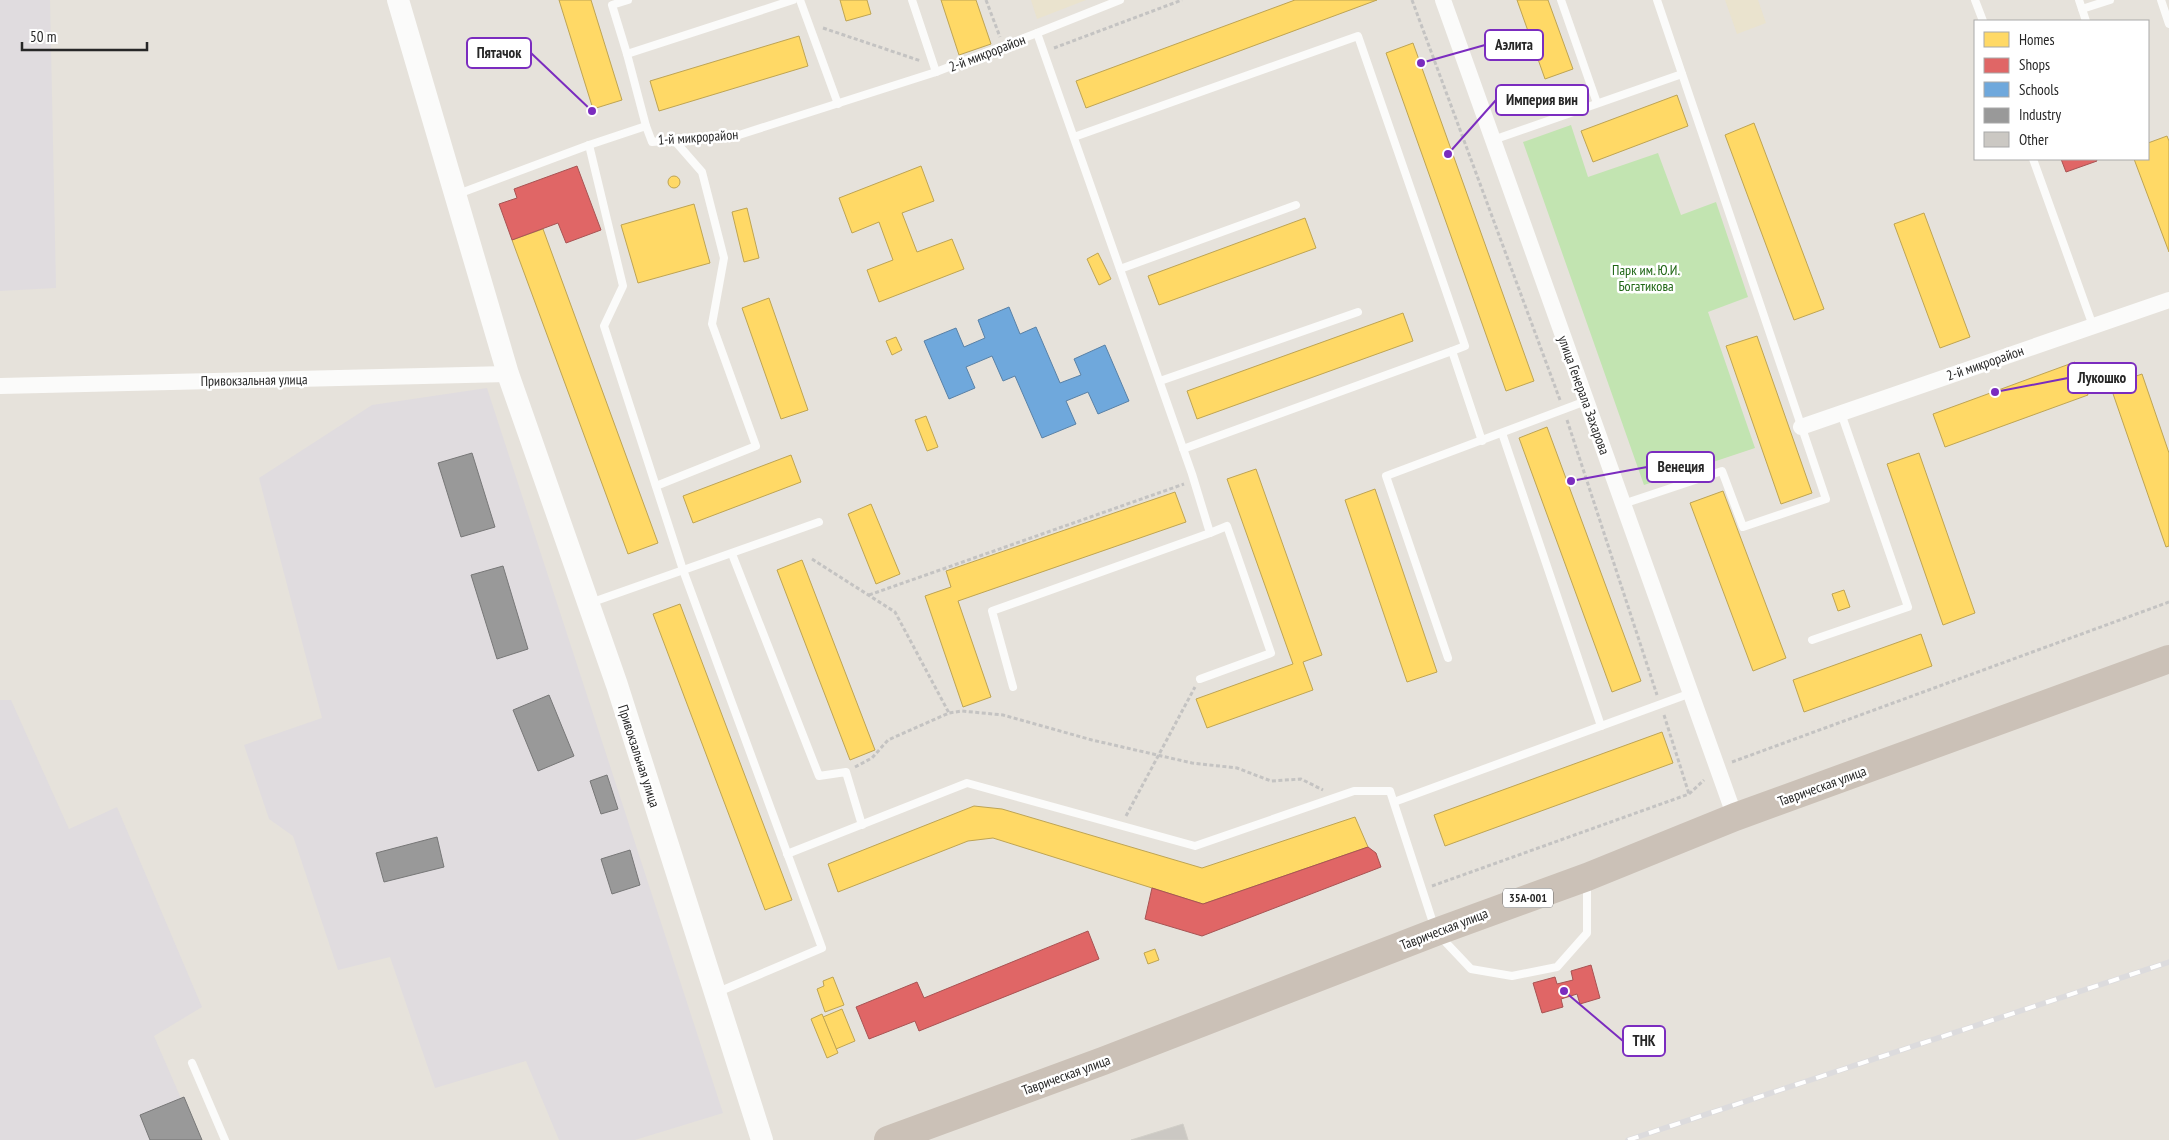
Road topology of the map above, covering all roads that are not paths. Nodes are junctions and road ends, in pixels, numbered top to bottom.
1 (398, 0) edge
2 (628, 0) edge
3 (793, 0) edge
4 (800, 0) edge
5 (912, 0) edge
6 (1120, 0) edge
7 (1443, 0) edge
8 (1561, 0) edge
9 (1657, 0) edge
10 (1975, 0) edge
11 (2079, 0) edge
12 (2110, 0) edge
13 (2161, 0) edge
14 (2082, 9) junction
15 (1983, 20) edge
16 (2086, 20) edge
17 (2169, 24) edge
18 (1037, 33) junction
19 (627, 54) junction
20 (935, 69) junction
21 (1682, 74) junction
22 (1597, 103) junction
23 (838, 104) junction
24 (646, 126) junction
25 (1074, 137) junction
26 (674, 140) junction
27 (1493, 140) junction
28 (589, 144) junction
29 (2033, 160) edge
30 (456, 195) junction
31 (1296, 205) dead end
32 (1120, 269) junction
33 (2169, 300) edge
34 (1358, 312) dead end
35 (2093, 326) junction
36 (1452, 351) junction
37 (508, 374) junction
38 (1160, 381) junction
39 (0, 386) edge
40 (1586, 401) junction
41 (1841, 413) junction
42 (1801, 427) junction
43 (1502, 434) junction
44 (1482, 441) junction
45 (1183, 449) junction
46 (656, 486) junction
47 (1623, 504) junction
48 (819, 522) dead end
49 (1210, 533) junction
50 (732, 554) junction
51 (684, 570) junction
52 (588, 603) junction
53 (1812, 640) dead end
54 (1448, 658) dead end
55 (2169, 659) edge
56 (1200, 678) road end
57 (1013, 687) dead end
58 (1690, 693) junction
59 (1601, 726) junction
60 (1394, 802) junction
61 (1735, 818) junction
62 (862, 825) junction
63 (787, 854) junction
64 (1587, 877) junction
65 (1436, 932) junction
66 (716, 992) junction
67 (192, 1063) dead end
68 (225, 1140) edge
69 (762, 1140) edge
70 (888, 1140) edge

1 - 30 main road, Привокзальная улица
2 - 19 lane
3 - 19 lane
4 - 23 lane
5 - 20 lane
6 - 18 lane, 2-й микрорайон
7 - 27 street, улица Генерала Захарова
8 - 22 lane
9 - 21 lane
10 - 15 lane
11 - 14 lane
12 - 14 lane
13 - 17 lane
14 - 16 lane
18 - 20 lane, 2-й микрорайон
18 - 25 lane
19 - 24 lane
20 - 23 lane, 1-й микрорайон
21 - 22 lane
21 - 42 lane
22 - 27 lane
23 - 26 lane, 1-й микрорайон
24 - 26 lane, 1-й микрорайон
24 - 28 lane, 1-й микрорайон
25 - 32 lane
25 - 36 lane
26 - 46 lane
27 - 40 street, улица Генерала Захарова
28 - 30 lane, 1-й микрорайон
28 - 46 lane
29 - 35 lane
30 - 37 main road, Привокзальная улица
31 - 32 lane
32 - 38 lane
33 - 35 street, 2-й микрорайон
34 - 38 lane
35 - 41 street, 2-й микрорайон
36 - 44 lane
36 - 45 lane
37 - 39 street, Привокзальная улица
37 - 52 main road, Привокзальная улица
38 - 45 lane
40 - 43 lane
40 - 47 street, улица Генерала Захарова
41 - 42 street, 2-й микрорайон
41 - 53 lane
42 - 47 lane
43 - 44 lane
43 - 59 lane
44 - 54 lane
45 - 49 lane
46 - 51 lane
47 - 58 street, улица Генерала Захарова
48 - 50 lane
49 - 56 lane
49 - 57 lane
50 - 51 lane
50 - 62 lane
51 - 52 lane
51 - 63 lane
52 - 66 main road, Привокзальная улица
55 - 61 highway, Таврическая улица / 35А-001
58 - 59 lane
58 - 61 street, улица Генерала Захарова
59 - 60 lane
60 - 62 lane
60 - 65 lane
61 - 64 highway, Таврическая улица / 35А-001
62 - 63 lane
63 - 66 lane
64 - 65 highway, Таврическая улица / 35А-001
64 - 65 lane
65 - 70 highway, Таврическая улица / 35А-001
66 - 69 main road, Привокзальная улица
67 - 68 lane

